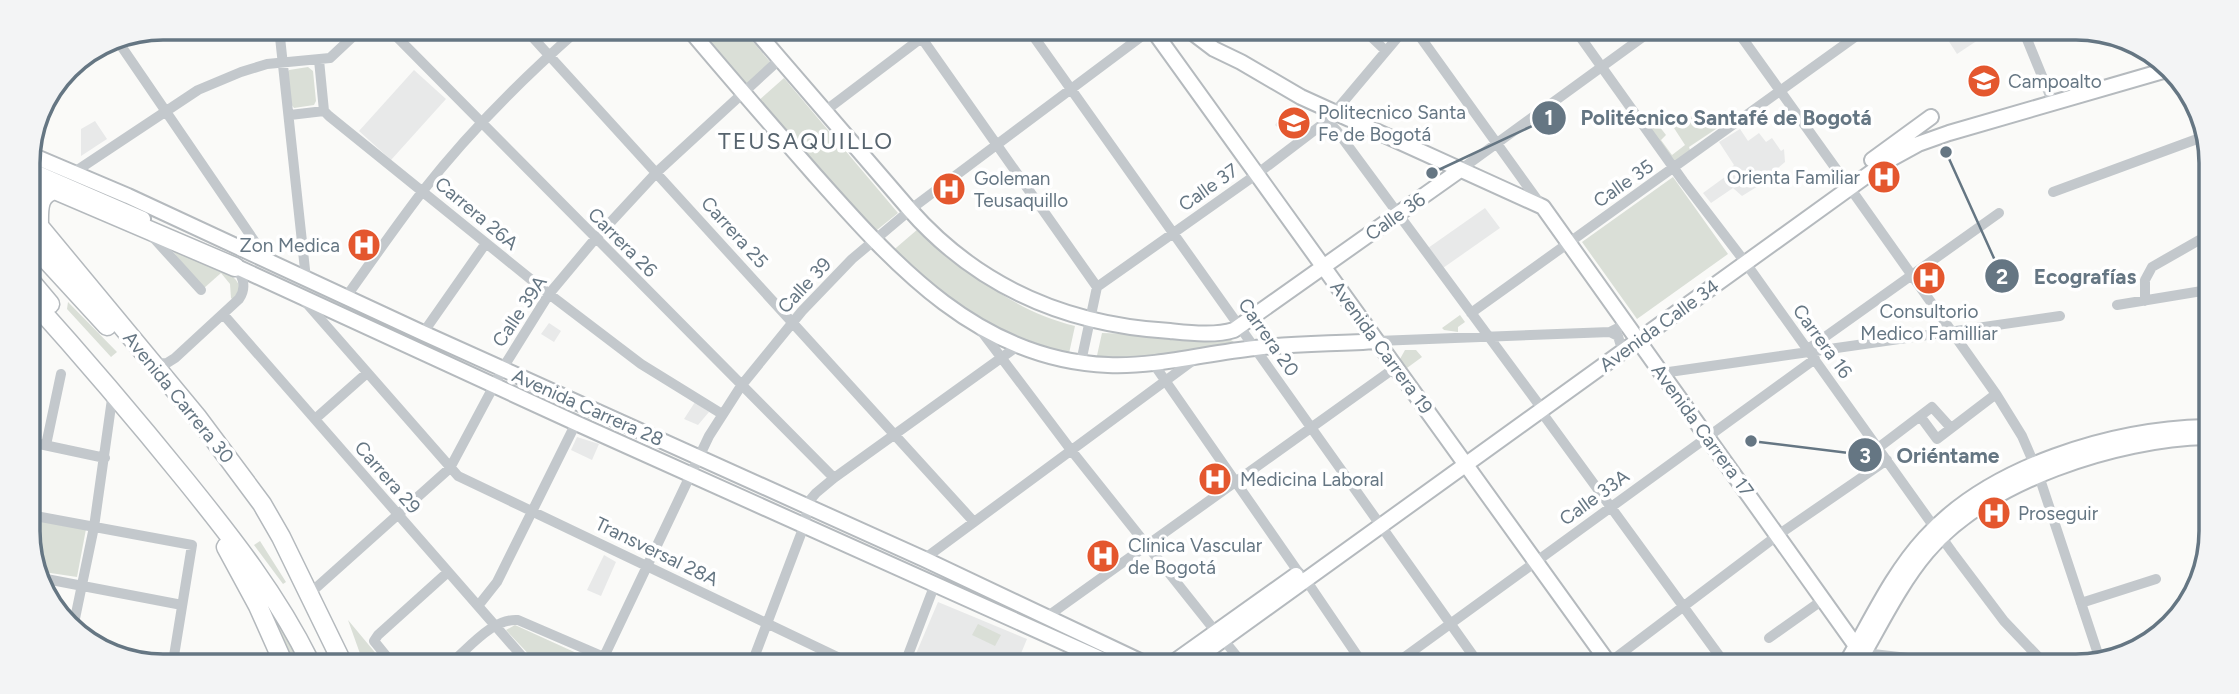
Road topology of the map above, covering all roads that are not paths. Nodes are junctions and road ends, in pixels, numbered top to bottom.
1 (280, 40) edge
2 (351, 40) edge
3 (400, 40) edge
4 (535, 40) edge
5 (566, 40) edge
6 (698, 40) edge
7 (764, 40) edge
8 (912, 40) edge
9 (923, 40) edge
10 (1036, 40) edge
11 (1138, 40) edge
12 (1159, 40) edge
13 (1202, 40) edge
14 (1215, 40) edge
15 (1374, 40) edge
16 (1395, 40) edge
17 (1402, 40) edge
18 (1422, 40) edge
19 (1582, 40) edge
20 (1640, 40) edge
21 (1744, 40) edge
22 (1851, 40) edge
23 (2027, 40) edge
24 (122, 48) edge
25 (1386, 51) junction
26 (549, 55) junction
27 (780, 59) junction
28 (319, 60) junction
29 (1241, 62) junction
30 (282, 63) junction
31 (1602, 67) junction
32 (2158, 72) edge
33 (1071, 89) junction
34 (1780, 91) junction
35 (743, 93) junction
36 (2053, 103) junction
37 (166, 110) junction
38 (324, 111) junction
39 (825, 111) junction
40 (290, 115) junction
41 (1331, 116) junction
42 (1931, 117) dead end
43 (483, 123) junction
44 (2196, 139) edge
45 (997, 144) junction
46 (1496, 144) junction
47 (41, 162) edge
48 (1674, 168) junction
49 (1460, 170) junction
50 (41, 172) edge
51 (657, 172) junction
52 (1257, 174) junction
53 (67, 178) junction
54 (41, 184) edge
55 (1847, 184) junction
56 (423, 191) junction
57 (2053, 192) dead end
58 (41, 200) edge
59 (1543, 207) junction
60 (910, 211) junction
61 (1999, 213) dead end
62 (1398, 214) junction
63 (145, 229) junction
64 (1174, 233) junction
65 (41, 236) edge
66 (41, 238) edge
67 (595, 239) junction
68 (873, 240) junction
69 (2199, 240) edge
70 (486, 243) junction
71 (1569, 243) junction
72 (1743, 259) junction
73 (268, 261) junction
74 (235, 267) junction
75 (1324, 267) junction
76 (1911, 275) junction
77 (306, 279) junction
78 (87, 285) junction
79 (1097, 287) junction
80 (201, 290) dead end
81 (2199, 292) edge
82 (41, 293) edge
83 (549, 294) junction
84 (300, 296) junction
85 (346, 297) junction
86 (2145, 301) junction
87 (2117, 306) dead end
88 (41, 311) edge
89 (1471, 313) junction
90 (223, 314) junction
91 (2060, 316) dead end
92 (1623, 319) junction
93 (1090, 321) junction
94 (793, 322) junction
95 (978, 326) junction
96 (1240, 326) junction
97 (1951, 332) junction
98 (423, 333) junction
99 (1487, 335) junction
100 (1636, 336) junction
101 (1615, 337) junction
102 (1377, 341) junction
103 (1019, 345) junction
104 (127, 348) junction
105 (1255, 348) junction
106 (1811, 354) junction
107 (1198, 356) junction
108 (1002, 358) junction
109 (1081, 362) junction
110 (1153, 363) junction
111 (153, 364) junction
112 (1396, 367) junction
113 (502, 368) junction
114 (367, 373) junction
115 (1662, 373) junction
116 (61, 374) dead end
117 (1165, 381) junction
118 (494, 384) junction
119 (741, 386) junction
120 (113, 391) junction
121 (1996, 394) junction
122 (1538, 406) junction
123 (722, 414) junction
124 (1920, 416) junction
125 (314, 419) junction
126 (576, 423) junction
127 (140, 425) junction
128 (2199, 427) edge
129 (1312, 428) junction
130 (1951, 428) junction
131 (110, 429) junction
132 (896, 434) junction
133 (1708, 437) junction
134 (2199, 438) edge
135 (40, 444) edge
136 (46, 445) junction
137 (1878, 447) junction
138 (1071, 450) junction
139 (698, 457) junction
140 (105, 458) junction
141 (1463, 460) junction
142 (1887, 460) junction
143 (450, 468) junction
144 (2037, 471) junction
145 (690, 474) junction
146 (834, 478) junction
147 (1236, 482) junction
148 (808, 507) junction
149 (1611, 507) junction
150 (533, 510) junction
151 (211, 512) junction
152 (398, 515) junction
153 (40, 517) edge
154 (1378, 521) junction
155 (974, 522) junction
156 (804, 526) junction
157 (94, 527) junction
158 (1938, 532) junction
159 (1778, 535) junction
160 (1147, 546) junction
161 (924, 559) junction
162 (1536, 562) junction
163 (647, 565) junction
164 (448, 572) junction
165 (1302, 576) junction
166 (2156, 579) dead end
167 (51, 580) edge
168 (935, 584) junction
169 (82, 585) junction
170 (308, 595) junction
171 (1824, 599) junction
172 (2081, 603) junction
173 (182, 605) junction
174 (478, 606) junction
175 (1683, 606) junction
176 (1048, 616) junction
177 (76, 617) edge
178 (767, 624) junction
179 (1450, 624) junction
180 (495, 625) junction
181 (1220, 636) junction
182 (1769, 638) dead end
183 (2095, 652) edge
184 (1125, 653) edge
185 (1189, 653) edge
186 (1201, 653) edge
187 (1234, 653) edge
188 (1356, 653) edge
189 (1410, 653) edge
190 (1471, 653) edge
191 (1600, 653) edge
192 (1622, 653) edge
193 (1717, 653) edge
194 (1856, 653) edge
195 (1862, 653) edge
196 (2035, 653) edge
197 (174, 654) edge
198 (279, 654) edge
199 (306, 654) edge
200 (338, 654) edge
201 (384, 654) edge
202 (461, 654) edge
203 (520, 654) edge
204 (591, 654) edge
205 (605, 654) edge
206 (756, 654) edge
207 (830, 654) edge
208 (909, 654) edge
209 (1089, 654) edge

1 - 30 street
2 - 28 street
3 - 43 street, Carrera 26
4 - 26 street, Carrera 25
5 - 26 street
6 - 35 main road
7 - 27 main road
8 - 39 street
9 - 45 street
10 - 33 street, Carrera 20
11 - 33 street, Calle 39
12 - 52 main road, Avenida Carrera 19
13 - 29 main road
14 - 29 main road
15 - 25 street
16 - 25 street, Calle 37
17 - 25 street, Calle 37
18 - 46 street
19 - 31 street, Carrera 16
20 - 31 street, Calle 36
21 - 34 street
22 - 34 street, Calle 35
23 - 36 street
24 - 37 street
25 - 41 street, Calle 37
26 - 43 street
26 - 51 street, Carrera 25
27 - 35 street, Calle 39A
27 - 39 main road
28 - 30 street
28 - 38 street
29 - 41 main road
30 - 37 street
30 - 40 street
31 - 46 street, Calle 36
31 - 48 street, Carrera 16
32 - 36 main road, Avenida Calle 34
33 - 45 street, Calle 39
33 - 64 street, Carrera 20
34 - 48 street, Calle 35
34 - 55 street
35 - 51 street, Calle 39A
35 - 68 main road
36 - 55 main road, Avenida Calle 34
37 - 53 street
37 - 73 street
38 - 40 street
38 - 56 street, Carrera 26A
39 - 60 main road
40 - 77 street
41 - 49 main road
41 - 52 street, Calle 37
41 - 62 street
42 - 55 main road, Avenida Calle 34
43 - 56 street
43 - 67 street, Carrera 26
44 - 57 street
45 - 60 street, Calle 39
45 - 79 street
46 - 49 street, Calle 36
46 - 59 street
47 - 53 main road, Avenida Carrera 28
48 - 71 street, Calle 35
48 - 72 street, Carrera 16
49 - 59 main road
49 - 62 main road, Calle 36
50 - 53 main road, Avenida Carrera 28
51 - 67 street, Calle 39A
51 - 94 street, Carrera 25
52 - 64 street, Calle 37
52 - 75 main road, Avenida Carrera 19
53 - 54 main road
53 - 73 main road, Avenida Carrera 28
53 - 74 main road, Avenida Carrera 28
55 - 72 main road, Avenida Calle 34
55 - 76 street
56 - 70 street, Carrera 26A
56 - 85 street
58 - 63 highway
59 - 71 main road, Avenida Carrera 17
60 - 68 street, Calle 39
60 - 93 main road
61 - 76 street, Calle 33A
62 - 75 main road, Calle 36
62 - 89 street
63 - 74 highway
63 - 80 street
64 - 79 street, Calle 37
64 - 96 street, Carrera 20
65 - 78 highway, Avenida Carrera 30
66 - 104 highway, Avenida Carrera 30
67 - 83 street, Calle 39A
67 - 119 street, Carrera 26
68 - 94 street, Calle 39
68 - 95 main road
69 - 86 street
70 - 83 street, Carrera 26A
70 - 98 street
71 - 89 street, Calle 35
71 - 92 main road, Avenida Carrera 17
72 - 100 main road, Avenida Calle 34
72 - 106 street, Carrera 16
73 - 77 main road, Avenida Carrera 28
74 - 84 main road, Avenida Carrera 28
74 - 90 street
75 - 96 main road, Calle 36
75 - 102 main road, Avenida Carrera 19
76 - 97 street
76 - 106 street, Calle 33A
77 - 85 main road, Avenida Carrera 28
78 - 104 highway
78 - 111 highway, Avenida Carrera 30
79 - 93 street
81 - 86 street
82 - 120 highway
83 - 113 street, Calle 39A
83 - 123 street, Carrera 26A
84 - 114 street, Transversal 28A
84 - 118 main road, Avenida Carrera 28
85 - 98 main road, Avenida Carrera 28
86 - 87 street
88 - 120 highway
89 - 99 street
90 - 111 street
90 - 125 street, Carrera 29
91 - 97 street
92 - 100 main road, Avenida Carrera 17
92 - 101 street
93 - 96 main road
93 - 109 street
94 - 119 street, Calle 39
94 - 132 street, Carrera 25
95 - 103 main road
95 - 108 street
96 - 105 street, Carrera 20
97 - 106 street
97 - 121 street
98 - 113 main road, Avenida Carrera 28
99 - 101 street
99 - 102 street
99 - 122 street
100 - 101 main road, Avenida Calle 34
100 - 115 main road, Avenida Carrera 17
100 - 122 main road, Avenida Calle 34
101 - 122 main road, Avenida Calle 34
102 - 105 main road
102 - 112 main road, Avenida Carrera 19
103 - 108 street
103 - 109 main road
104 - 170 highway, Avenida Carrera 30
105 - 107 main road
105 - 129 street, Carrera 20
106 - 115 street
106 - 133 street, Calle 33A
106 - 137 street, Carrera 16
107 - 110 main road
107 - 117 street
108 - 132 street
108 - 138 street
109 - 110 main road
110 - 117 street
111 - 170 highway, Avenida Carrera 30
112 - 129 street
112 - 141 main road, Avenida Carrera 19
113 - 118 street, Calle 39A
113 - 139 main road, Avenida Carrera 28
114 - 125 street
114 - 143 street, Transversal 28A
115 - 133 main road, Avenida Carrera 17
116 - 136 street
117 - 138 street
117 - 147 street
118 - 126 main road, Avenida Carrera 28
118 - 143 street, Calle 39A
119 - 123 street, Calle 39
119 - 146 street, Carrera 26
120 - 127 highway
120 - 131 street
121 - 130 street
121 - 144 street
122 - 141 main road, Avenida Calle 34
122 - 149 street
123 - 139 street, Calle 39
124 - 130 street
124 - 130 street
124 - 137 street
125 - 152 street, Carrera 29
126 - 145 main road, Avenida Carrera 28
126 - 150 street
127 - 131 street
127 - 151 highway
128 - 144 main road
129 - 147 street
129 - 154 street, Carrera 20
131 - 140 street
132 - 146 street
132 - 155 street, Carrera 25
133 - 149 street, Calle 33A
133 - 159 main road, Avenida Carrera 17
134 - 144 main road
135 - 136 street
136 - 140 street
137 - 142 street, Carrera 16
138 - 155 street
138 - 160 street
139 - 145 street, Calle 39
139 - 148 main road, Avenida Carrera 28
140 - 157 street
141 - 154 main road, Avenida Calle 34
141 - 162 main road, Avenida Carrera 19
142 - 158 street, Carrera 16
142 - 159 street
143 - 150 street, Transversal 28A
143 - 152 street, Calle 39A
144 - 158 main road
144 - 172 street
145 - 156 main road, Avenida Carrera 28
145 - 163 street, Calle 39
146 - 148 street
147 - 160 street
147 - 165 street
148 - 156 street
148 - 161 main road, Avenida Carrera 28
149 - 162 street, Calle 33A
149 - 175 street
150 - 163 street, Transversal 28A
150 - 174 street
151 - 198 highway
151 - 199 highway
152 - 164 street, Carrera 29
152 - 170 street, Calle 39A
153 - 157 street
154 - 165 main road, Avenida Calle 34
154 - 179 street, Carrera 20
155 - 161 street
156 - 168 main road, Avenida Carrera 28
156 - 178 street
157 - 169 street
157 - 173 street
158 - 195 main road
158 - 196 street, Carrera 16
159 - 171 main road, Avenida Carrera 17
159 - 175 street
160 - 176 street
160 - 181 street
161 - 176 main road, Avenida Carrera 28
162 - 179 street, Calle 33A
162 - 191 main road, Avenida Carrera 19
163 - 178 street, Transversal 28A
163 - 205 street, Calle 39
164 - 174 street, Carrera 29
164 - 201 street
165 - 181 main road, Avenida Calle 34
165 - 188 street
166 - 172 street
167 - 169 street
168 - 208 street
168 - 209 main road, Avenida Carrera 28
169 - 173 street
169 - 177 street
170 - 200 highway, Avenida Carrera 30
171 - 182 street
171 - 194 main road, Avenida Carrera 17
172 - 183 street
173 - 197 street
174 - 180 street, Carrera 29
175 - 192 street
175 - 193 street
176 - 184 main road, Avenida Carrera 28
178 - 206 street
178 - 207 street, Transversal 28A
179 - 189 street, Calle 33A
179 - 190 street, Carrera 20
180 - 202 street
180 - 203 street, Carrera 29
180 - 204 street
181 - 185 main road, Avenida Calle 34
181 - 186 main road, Avenida Calle 34
181 - 187 street

